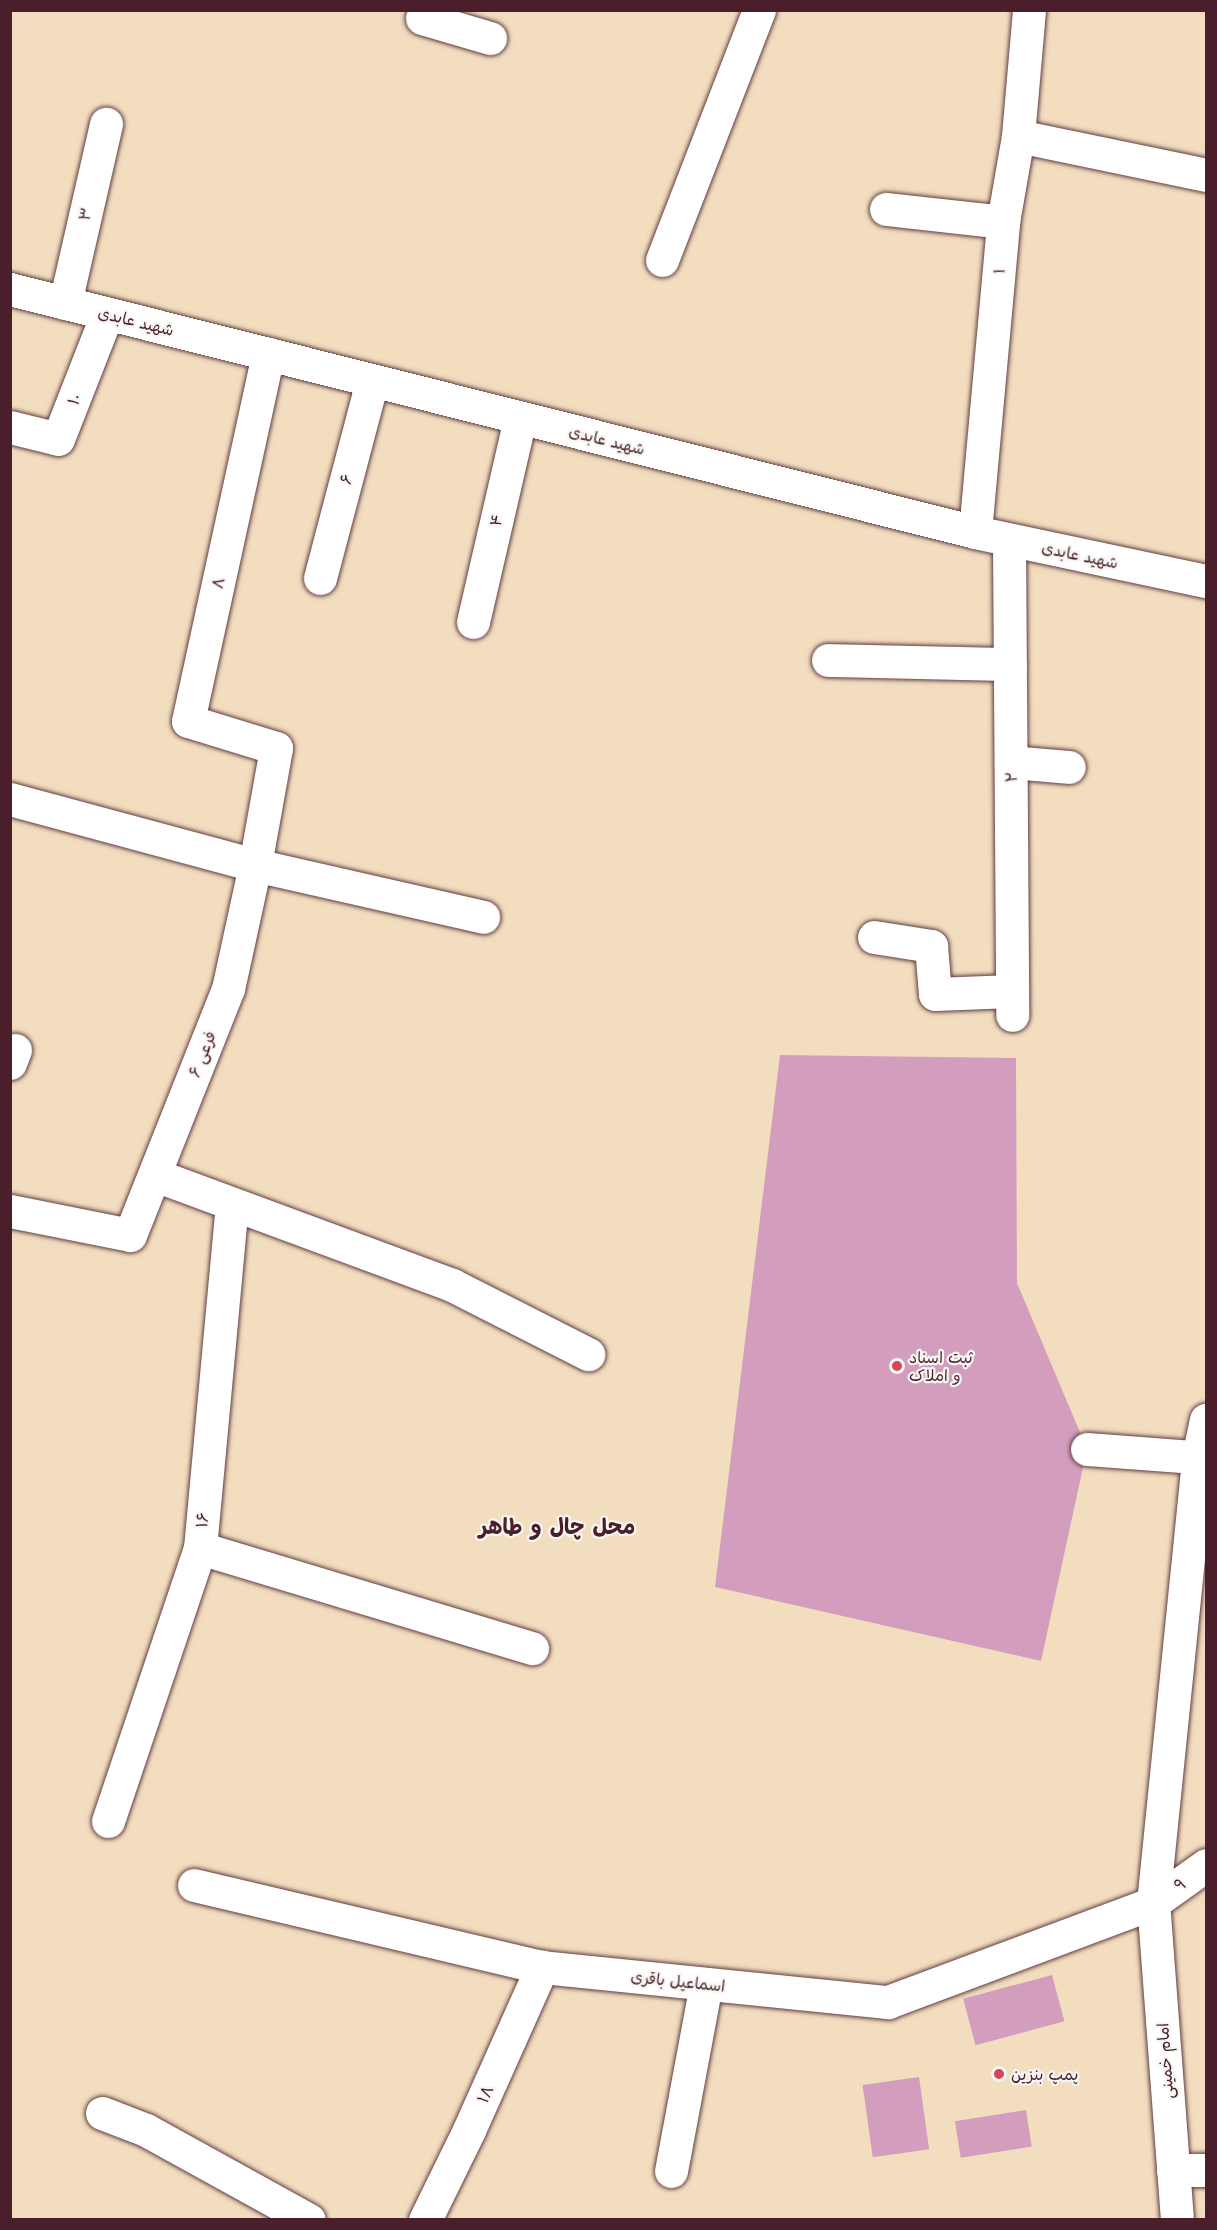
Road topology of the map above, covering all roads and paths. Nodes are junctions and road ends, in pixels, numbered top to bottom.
1 (759, 10) edge
2 (1029, 10) edge
3 (422, 18) dead end
4 (458, 19) edge
5 (490, 38) dead end
6 (106, 124) dead end
7 (1018, 136) junction
8 (1206, 175) edge
9 (886, 209) dead end
10 (1004, 222) junction
11 (662, 260) dead end
12 (10, 289) edge
13 (64, 303) junction
14 (107, 314) junction
15 (268, 354) junction
16 (372, 381) junction
17 (520, 418) junction
18 (10, 427) edge
19 (975, 532) junction
20 (1009, 540) junction
21 (320, 578) dead end
22 (1206, 581) edge
23 (473, 622) dead end
24 (828, 660) dead end
25 (1010, 664) junction
26 (276, 748) joint
27 (1011, 762) junction
28 (1069, 766) dead end
29 (10, 799) edge
30 (255, 866) junction
31 (483, 917) dead end
32 (874, 937) dead end
33 (155, 1175) junction
34 (232, 1206) junction
35 (10, 1211) edge
36 (588, 1354) dead end
37 (1206, 1420) edge
38 (1087, 1449) dead end
39 (1202, 1457) edge
40 (200, 1548) junction
41 (532, 1648) dead end
42 (108, 1821) dead end
43 (1206, 1865) edge
44 (194, 1885) dead end
45 (1153, 1903) junction
46 (542, 1967) junction
47 (706, 1984) junction
48 (102, 2113) dead end
49 (1173, 2170) junction
50 (1206, 2170) edge
51 (671, 2171) dead end
52 (309, 2220) edge
53 (425, 2220) edge
54 (1177, 2220) edge

1 - 11 street
2 - 7 street, ۱
3 - 4 street
4 - 5 street
6 - 13 street, ۳
7 - 8 street
7 - 10 street, ۱
9 - 10 street
10 - 19 street, ۱
12 - 13 street, شهید عابدی
13 - 14 street, شهید عابدی
14 - 15 street, شهید عابدی
14 - 18 street, ۱۰
15 - 16 street, شهید عابدی
15 - 26 street, ۸
16 - 17 street, شهید عابدی
16 - 21 street, ۶
17 - 19 street, شهید عابدی
17 - 23 street, ۴
19 - 20 street, شهید عابدی
20 - 22 street, شهید عابدی
20 - 25 street, ۲
24 - 25 street
25 - 27 street, ۲
26 - 30 street, فرعی ۶
27 - 28 street
27 - 32 street, ۲
29 - 30 street
30 - 31 street
30 - 33 street, فرعی ۶
33 - 34 street
33 - 35 street, فرعی ۶
34 - 36 street
34 - 40 street, ۱۶
37 - 39 street, امام خمینی
38 - 39 street
39 - 45 street, امام خمینی
40 - 41 street
40 - 42 street, ۱۶
43 - 45 street, ۹
44 - 46 street, اسماعیل باقری
45 - 47 street, اسماعیل باقری
45 - 49 street, امام خمینی
46 - 47 street, اسماعیل باقری
46 - 53 street, ۱۸
47 - 51 street
48 - 52 street
49 - 50 street
49 - 54 street, امام خمینی

